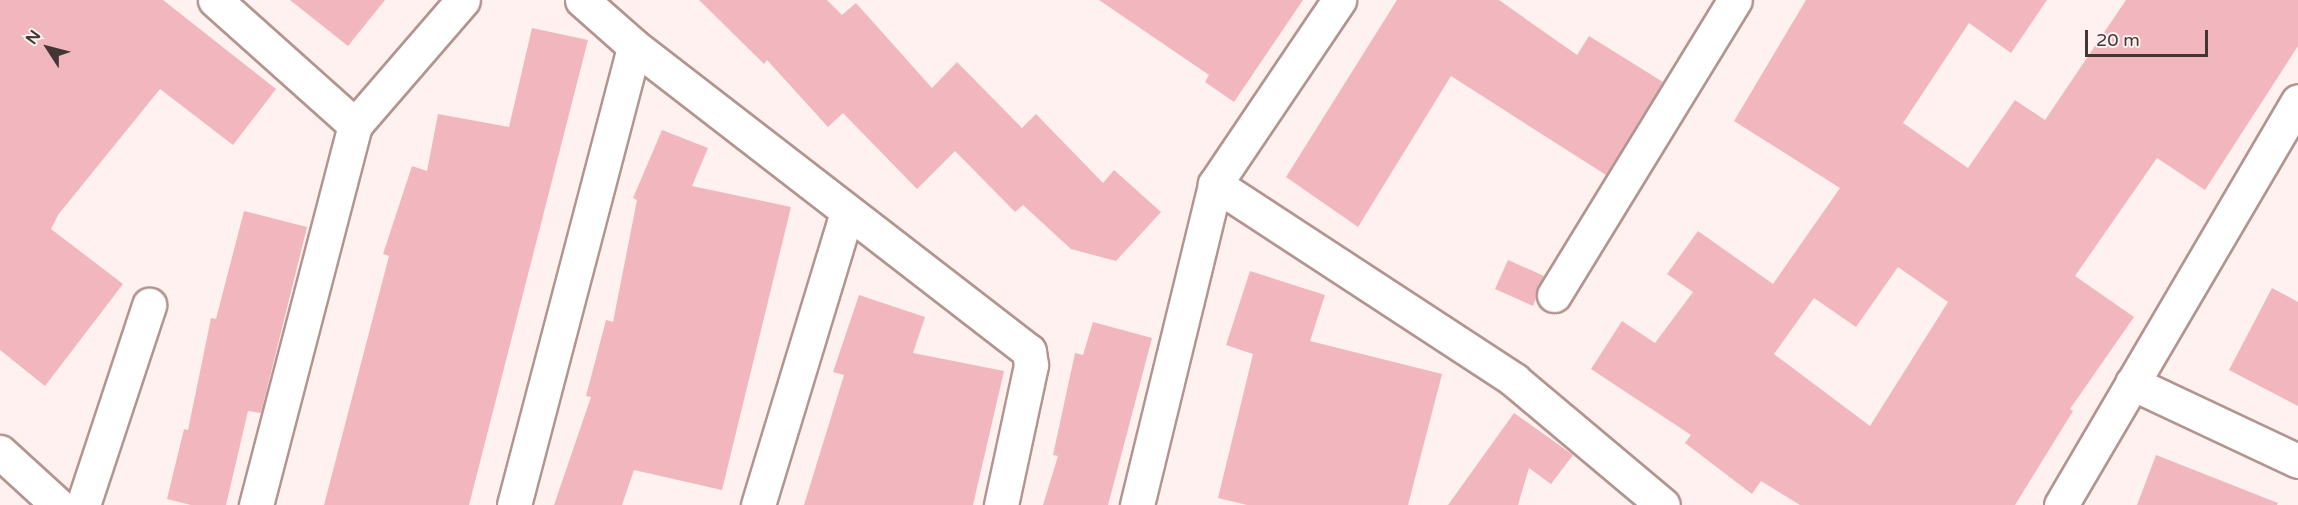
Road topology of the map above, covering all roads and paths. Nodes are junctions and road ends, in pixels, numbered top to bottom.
1 (215, 0) edge
2 (463, 0) edge
3 (582, 0) edge
4 (1339, 0) edge
5 (1735, 0) edge
6 (634, 46) junction
7 (2298, 101) edge
8 (355, 125) junction
9 (1215, 184) junction
10 (847, 212) junction
11 (1554, 295) dead end
12 (148, 305) dead end
13 (2132, 383) junction
14 (0, 452) edge
15 (2298, 461) edge
16 (58, 505) edge
17 (83, 505) edge
18 (256, 505) edge
19 (514, 505) edge
20 (758, 505) edge
21 (1000, 505) edge
22 (1137, 505) edge
23 (1663, 505) edge
24 (2061, 505) edge

1 - 8 street
2 - 8 street
3 - 6 street
4 - 9 street
5 - 11 street
6 - 10 street
6 - 19 street
7 - 13 street
8 - 18 street
9 - 22 street
9 - 23 street
10 - 20 street
10 - 21 street
12 - 17 street
13 - 15 street
13 - 24 street
14 - 16 street

